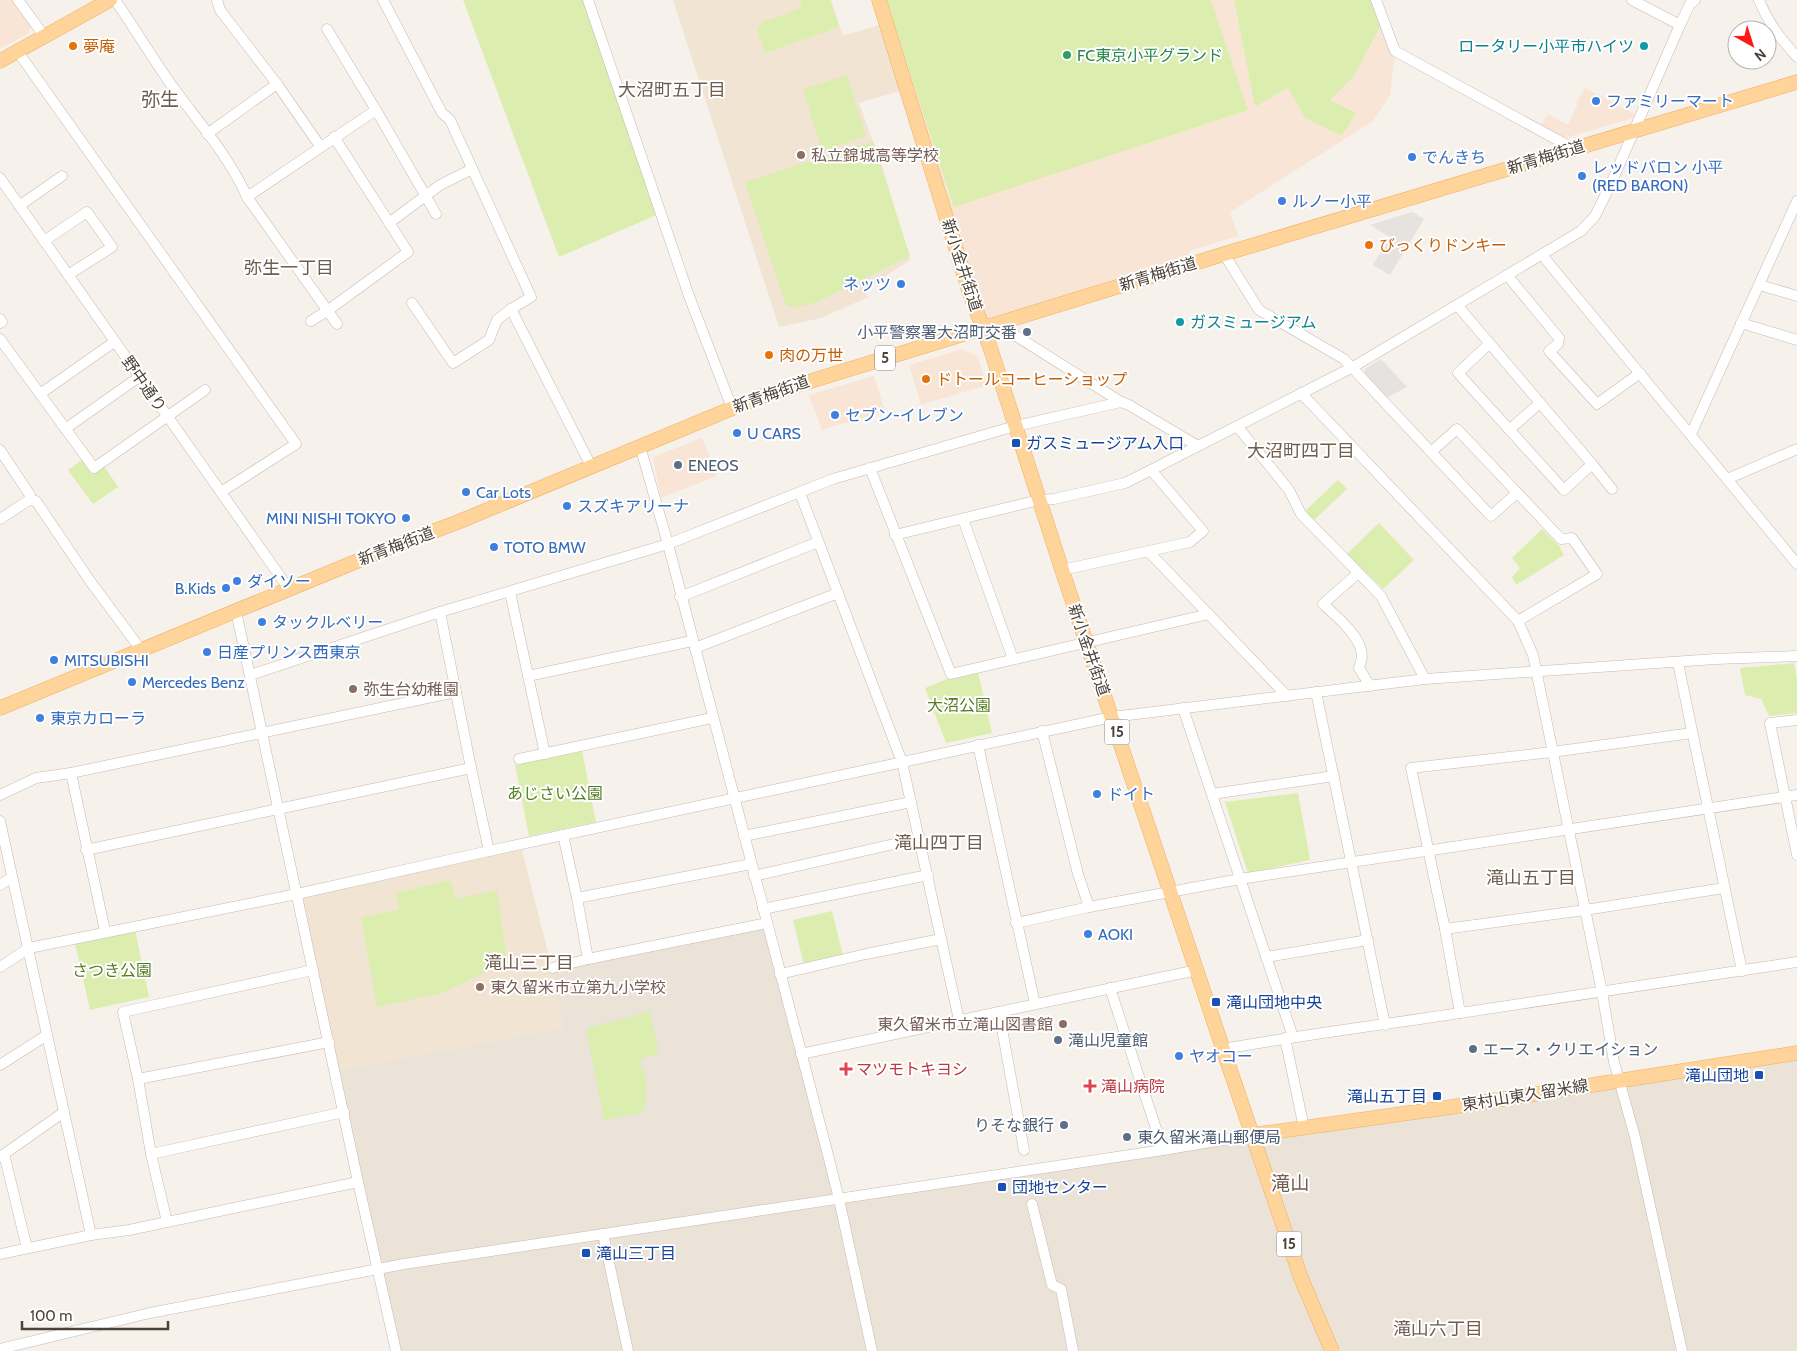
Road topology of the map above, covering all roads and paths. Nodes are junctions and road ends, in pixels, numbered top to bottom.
1 (18, 0) edge
2 (110, 0) edge
3 (115, 0) edge
4 (217, 0) edge
5 (384, 0) edge
6 (588, 0) edge
7 (879, 0) edge
8 (1376, 0) edge
9 (1632, 0) edge
10 (1695, 0) edge
11 (1760, 0) edge
12 (1680, 25) junction
13 (327, 29) dead end
14 (45, 37) junction
15 (18, 52) junction
16 (1797, 57) edge
17 (0, 62) edge
18 (1797, 82) edge
19 (276, 84) junction
20 (376, 110) junction
21 (1633, 132) junction
22 (207, 134) junction
23 (334, 137) junction
24 (320, 146) junction
25 (1574, 149) junction
26 (472, 169) junction
27 (62, 176) dead end
28 (0, 178) edge
29 (247, 197) junction
30 (426, 197) junction
31 (1797, 201) edge
32 (19, 206) junction
33 (436, 214) dead end
34 (389, 223) junction
35 (44, 241) junction
36 (1224, 254) junction
37 (1542, 255) junction
38 (68, 275) junction
39 (1507, 275) junction
40 (1760, 285) junction
41 (1797, 296) edge
42 (412, 303) dead end
43 (1457, 305) junction
44 (511, 309) junction
45 (328, 311) junction
46 (0, 319) edge
47 (311, 321) dead end
48 (999, 322) junction
49 (0, 323) edge
50 (1741, 323) junction
51 (337, 324) dead end
52 (983, 328) junction
53 (0, 339) edge
54 (1797, 340) edge
55 (114, 342) junction
56 (1489, 344) junction
57 (1353, 367) junction
58 (1640, 373) junction
59 (139, 377) junction
60 (205, 390) dead end
61 (1301, 393) junction
62 (40, 394) junction
63 (1121, 402) junction
64 (1540, 403) junction
65 (732, 408) junction
66 (166, 416) junction
67 (1015, 426) junction
68 (1237, 426) junction
69 (65, 428) junction
70 (1509, 430) junction
71 (1691, 434) junction
72 (640, 446) junction
73 (1198, 446) junction
74 (1797, 449) edge
75 (0, 450) edge
76 (1432, 451) junction
77 (1592, 464) junction
78 (591, 466) junction
79 (870, 468) junction
80 (1151, 470) junction
81 (1727, 479) junction
82 (1612, 489) dead end
83 (221, 492) junction
84 (800, 493) junction
85 (1517, 493) junction
86 (29, 500) junction
87 (1039, 500) junction
88 (0, 519) edge
89 (963, 519) junction
90 (894, 534) junction
91 (818, 542) junction
92 (668, 544) junction
93 (1148, 551) junction
94 (1797, 564) edge
95 (1062, 570) junction
96 (1358, 573) junction
97 (289, 589) junction
98 (510, 592) junction
99 (838, 593) junction
100 (680, 597) junction
101 (236, 611) junction
102 (440, 612) junction
103 (1209, 614) junction
104 (1518, 621) junction
105 (1087, 644) junction
106 (694, 645) junction
107 (142, 650) junction
108 (1797, 656) edge
109 (1014, 659) junction
110 (1678, 663) junction
111 (1536, 670) junction
112 (250, 675) junction
113 (528, 676) junction
114 (1425, 679) junction
115 (1370, 686) junction
116 (456, 692) junction
117 (1316, 692) junction
118 (1287, 696) junction
119 (1, 706) edge
120 (1184, 708) junction
121 (1112, 717) junction
122 (712, 718) junction
123 (1797, 720) edge
124 (1042, 731) junction
125 (263, 733) junction
126 (1692, 733) junction
127 (978, 745) junction
128 (1552, 752) junction
129 (545, 754) junction
130 (519, 759) dead end
131 (902, 762) junction
132 (471, 768) junction
133 (71, 773) junction
134 (1334, 776) junction
135 (1212, 794) junction
136 (0, 795) edge
137 (1797, 795) edge
138 (1784, 797) junction
139 (734, 798) junction
140 (911, 802) junction
141 (1708, 809) junction
142 (279, 810) junction
143 (0, 821) edge
144 (1569, 830) junction
145 (563, 835) junction
146 (744, 836) junction
147 (920, 838) junction
148 (86, 850) junction
149 (489, 851) junction
150 (1427, 851) junction
151 (1797, 855) edge
152 (1352, 862) junction
153 (751, 864) junction
154 (928, 875) junction
155 (754, 876) junction
156 (12, 877) junction
157 (1240, 879) junction
158 (0, 884) edge
159 (1724, 888) junction
160 (1170, 891) junction
161 (297, 894) junction
162 (577, 898) junction
163 (1089, 907) junction
164 (763, 909) junction
165 (1585, 910) junction
166 (766, 923) junction
167 (1016, 923) junction
168 (1445, 929) junction
169 (105, 931) junction
170 (942, 939) junction
171 (1368, 940) junction
172 (29, 948) junction
173 (1266, 957) junction
174 (588, 959) junction
175 (1797, 962) edge
176 (0, 967) edge
177 (552, 968) dead end
178 (314, 970) junction
179 (1197, 970) junction
180 (1742, 971) junction
181 (780, 974) junction
182 (1110, 988) junction
183 (1602, 992) junction
184 (1035, 1004) junction
185 (999, 1012) junction
186 (1460, 1013) junction
187 (959, 1020) junction
188 (1385, 1025) junction
189 (47, 1035) junction
190 (1289, 1037) junction
191 (329, 1042) junction
192 (1223, 1049) junction
193 (1797, 1053) edge
194 (801, 1054) junction
195 (0, 1065) edge
196 (138, 1079) junction
197 (1619, 1080) junction
198 (64, 1112) junction
199 (344, 1112) junction
200 (1304, 1128) junction
201 (1252, 1135) junction
202 (1024, 1150) dead end
203 (1163, 1150) junction
204 (151, 1154) junction
205 (2, 1156) edge
206 (358, 1182) junction
207 (839, 1199) junction
208 (1032, 1204) dead end
209 (167, 1222) junction
210 (602, 1234) junction
211 (91, 1235) junction
212 (26, 1248) junction
213 (0, 1254) edge
214 (378, 1269) junction
215 (0, 1349) edge
216 (396, 1351) edge
217 (628, 1351) edge
218 (872, 1351) edge
219 (1073, 1351) edge
220 (1332, 1351) edge
221 (1682, 1351) edge

1 - 14 street
2 - 14 main road
3 - 22 street
4 - 19 street
5 - 26 street
6 - 65 street
7 - 52 main road, 新小金井街道
8 - 25 street
9 - 12 street
10 - 12 street
11 - 16 street
12 - 21 street
13 - 20 street
14 - 15 main road
15 - 17 main road
15 - 83 street
18 - 21 main road, 新青梅街道 / 5
19 - 22 street
19 - 24 street
20 - 23 street
20 - 30 street
21 - 25 main road, 新青梅街道 / 5
21 - 37 street
22 - 29 street
23 - 24 street
23 - 34 street
24 - 29 street
25 - 36 main road, 新青梅街道 / 5
26 - 30 street
26 - 44 street
27 - 32 street
28 - 32 street, 野中通り
29 - 45 street
30 - 33 street
30 - 34 street
31 - 40 street
32 - 35 street, 野中通り
34 - 45 street
35 - 38 street, 野中通り
35 - 38 street
36 - 48 main road, 新青梅街道 / 5
36 - 57 street
37 - 39 street
37 - 58 street
38 - 55 street, 野中通り
39 - 43 street
39 - 58 street
40 - 41 street
40 - 50 street
42 - 44 street
43 - 56 street
43 - 57 street
44 - 78 street
45 - 47 street
45 - 51 street
46 - 49 street
48 - 52 main road, 新青梅街道 / 5
48 - 63 street
50 - 54 street
50 - 71 street
52 - 65 main road, 新青梅街道 / 5
52 - 67 main road, 新小金井街道 / 15
53 - 62 street
55 - 59 street, 野中通り
55 - 62 street
56 - 64 street
56 - 70 street
57 - 61 street
57 - 76 street
58 - 71 street
59 - 66 street, 野中通り
59 - 69 street
60 - 66 street
61 - 68 street
61 - 104 street
62 - 69 street
63 - 67 street
63 - 73 street
64 - 70 street
64 - 77 street
65 - 72 main road, 新青梅街道 / 5
66 - 69 street
66 - 83 street, 野中通り
67 - 79 street
67 - 87 main road, 新小金井街道 / 15
68 - 73 street
68 - 96 street
70 - 77 street
71 - 81 street
72 - 78 main road, 新青梅街道 / 5
72 - 92 street
73 - 80 street
74 - 81 street
75 - 86 street
76 - 85 street
76 - 85 street
77 - 82 street
78 - 97 main road, 新青梅街道 / 5
79 - 84 street
79 - 90 street
80 - 87 street
80 - 93 street
81 - 94 street
83 - 97 street, 野中通り
84 - 91 street
84 - 92 street
85 - 104 street
86 - 88 street
86 - 107 street
87 - 89 street
87 - 95 main road, 新小金井街道 / 15
89 - 90 street
89 - 109 street
90 - 109 street
91 - 99 street
91 - 100 street
92 - 98 street
92 - 100 street
93 - 95 street
93 - 103 street
95 - 105 main road, 新小金井街道 / 15
96 - 114 street
96 - 115 street
97 - 101 main road, 新青梅街道 / 5
98 - 102 street
98 - 113 street
99 - 106 street
99 - 131 street
100 - 106 street
101 - 107 main road, 新青梅街道 / 5
101 - 112 street
102 - 112 street
102 - 116 street
103 - 105 street
103 - 118 street
104 - 111 street
105 - 109 street
105 - 121 main road, 新小金井街道 / 15
106 - 113 street
106 - 122 street
107 - 119 main road, 新青梅街道 / 5
108 - 110 street
110 - 111 street
110 - 126 street
111 - 114 street
111 - 128 street
112 - 125 street
113 - 129 street
114 - 115 street
115 - 117 street
116 - 125 street
116 - 132 street
117 - 118 street
117 - 134 street
118 - 120 street
120 - 121 street
120 - 135 street
121 - 124 street
121 - 160 main road, 新小金井街道 / 15
122 - 129 street
122 - 139 street
123 - 138 street
124 - 127 street
124 - 163 street
125 - 133 street
125 - 142 street
126 - 128 street
126 - 141 street
127 - 131 street
127 - 167 street
128 - 144 street
128 - 150 street
129 - 130 street
131 - 139 street
131 - 140 street
132 - 142 street
132 - 149 street
133 - 136 street
133 - 148 street
134 - 135 street
134 - 152 street
135 - 157 street
137 - 138 street
138 - 141 street
138 - 151 street
139 - 145 street
139 - 146 street
140 - 146 street
140 - 147 street
141 - 144 street
141 - 159 street
142 - 148 street
142 - 161 street
143 - 156 street
144 - 150 street
144 - 165 street
145 - 149 street
145 - 162 street
146 - 153 street
147 - 154 street
147 - 155 street
148 - 169 street
149 - 161 street
150 - 152 street
150 - 168 street
152 - 157 street
152 - 171 street
153 - 155 street
153 - 162 street
154 - 164 street
154 - 170 street
155 - 164 street
156 - 158 street
156 - 172 street
157 - 160 street
157 - 173 street
159 - 165 street
159 - 180 street
160 - 163 street
160 - 179 main road, 新小金井街道 / 15
161 - 169 street
161 - 178 street
162 - 174 street
163 - 167 street
164 - 166 street
165 - 168 street
165 - 183 street
166 - 174 street
166 - 181 street
167 - 184 street
168 - 186 street
169 - 172 street
170 - 181 street
170 - 187 street
171 - 173 street
171 - 188 street
172 - 176 street
172 - 189 street
173 - 190 street
174 - 177 street
175 - 180 street
178 - 191 street
178 - 196 street
179 - 182 street
179 - 192 main road, 新小金井街道 / 15
180 - 183 street
181 - 194 street
182 - 184 street
182 - 203 street
183 - 186 street
183 - 197 street
184 - 185 street
185 - 187 street
185 - 202 street
186 - 188 street
187 - 194 street
188 - 190 street
189 - 195 street
189 - 198 street
190 - 192 street
190 - 200 street
191 - 196 street
191 - 199 street
192 - 201 main road, 新小金井街道 / 15
193 - 197 main road, 東村山東久留米線
194 - 207 street
196 - 204 street
197 - 200 main road, 東村山東久留米線
197 - 221 street
198 - 205 street
198 - 211 street
199 - 204 street
199 - 206 street
200 - 201 main road, 東村山東久留米線
201 - 203 street
201 - 220 main road, 新小金井街道 / 15
203 - 207 street
204 - 209 street
205 - 212 street
206 - 209 street
206 - 214 street
207 - 210 street
207 - 218 street
208 - 219 street
209 - 211 street
210 - 214 street
210 - 217 street
211 - 212 street
212 - 213 street
214 - 215 street
214 - 216 street

